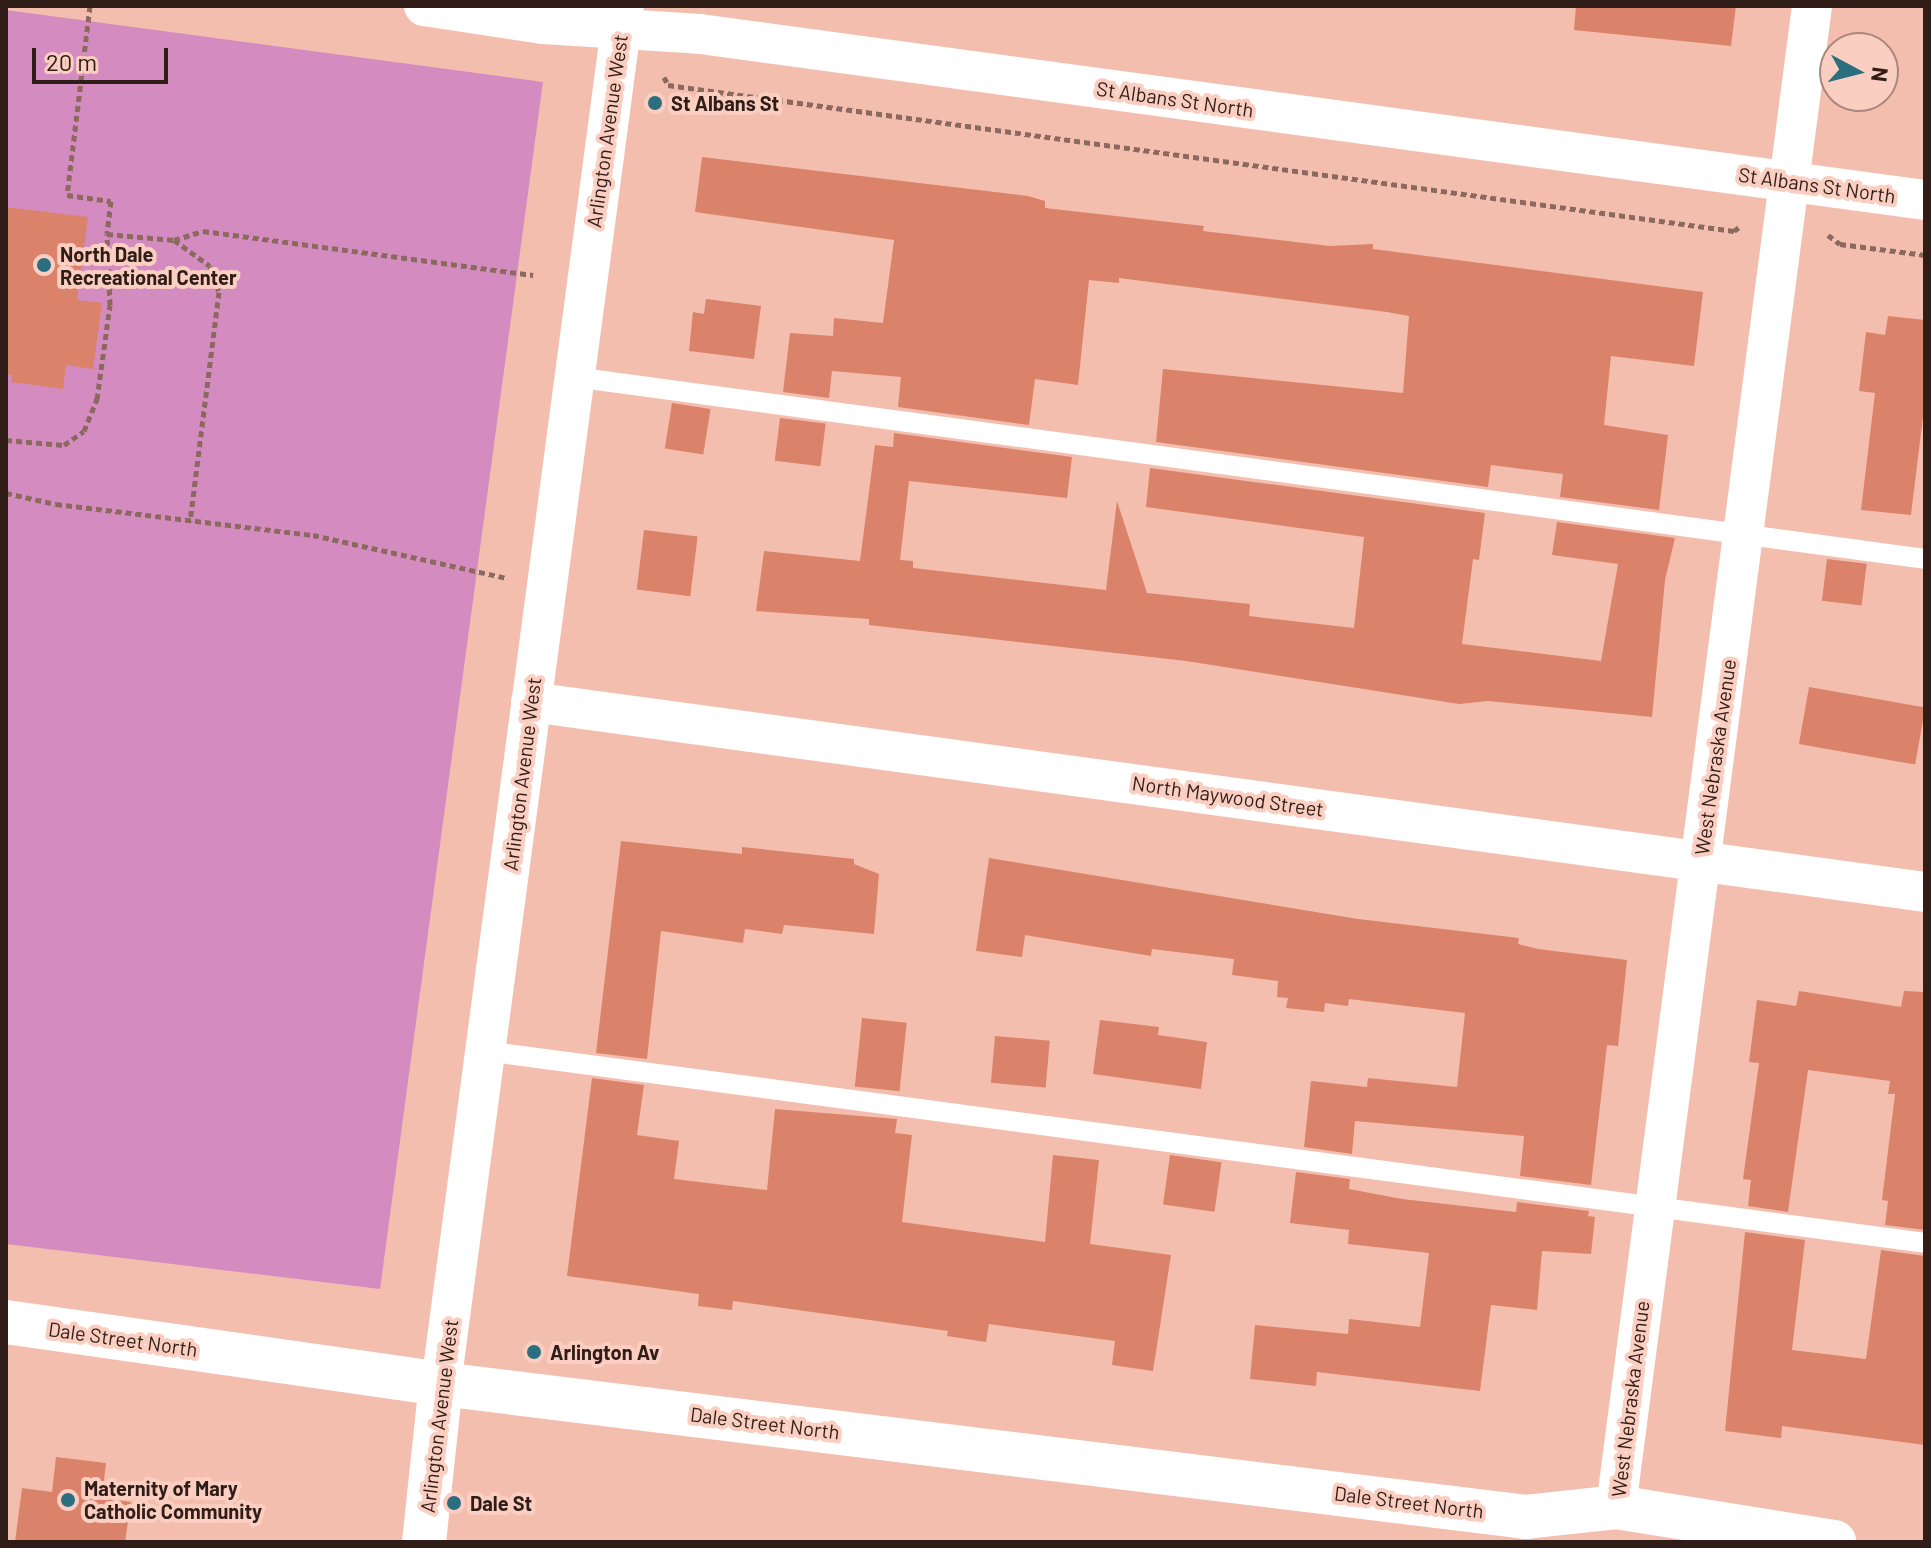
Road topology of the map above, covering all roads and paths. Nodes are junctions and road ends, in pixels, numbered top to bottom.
1 (90, 6) edge
2 (424, 6) edge
3 (1812, 6) edge
4 (622, 18) edge
5 (664, 77) dead end
6 (1791, 182) junction
7 (1925, 200) edge
8 (1743, 223) dead end
9 (107, 234) junction
10 (1828, 235) dead end
11 (174, 240) junction
12 (1925, 255) edge
13 (533, 275) dead end
14 (574, 377) junction
15 (6, 440) edge
16 (6, 493) edge
17 (190, 521) junction
18 (1745, 534) junction
19 (1925, 559) edge
20 (547, 585) junction
21 (531, 702) junction
22 (1702, 860) junction
23 (1925, 892) edge
24 (485, 1051) junction
25 (1655, 1209) junction
26 (1925, 1243) edge
27 (6, 1322) edge
28 (441, 1384) junction
29 (1616, 1507) junction
30 (1526, 1517) junction
31 (424, 1542) edge
32 (1575, 1542) edge
33 (1834, 1542) edge

1 - 9 path
2 - 4 street, St Albans St North
3 - 6 street, West Nebraska Avenue
4 - 6 street, St Albans St North
4 - 14 street, Arlington Avenue West
5 - 8 path
6 - 7 street, St Albans St North
6 - 18 street, West Nebraska Avenue
9 - 11 path
9 - 15 path
10 - 12 path
11 - 13 path
11 - 17 path
14 - 18 lane
14 - 20 street, Arlington Avenue West
16 - 17 path
17 - 20 path
18 - 19 lane
18 - 22 street, West Nebraska Avenue
20 - 21 street, Arlington Avenue West
21 - 22 street, North Maywood Street
21 - 24 street, Arlington Avenue West
22 - 23 street, North Maywood Street
22 - 25 street, West Nebraska Avenue
24 - 25 lane
24 - 28 street, Arlington Avenue West
25 - 26 lane
25 - 29 street, West Nebraska Avenue
27 - 28 main road, Dale Street North
28 - 30 main road, Dale Street North
28 - 31 main road, Arlington Avenue West
29 - 30 main road, Dale Street North
29 - 33 main road, Dale Street North
30 - 32 main road, Dale Street North

